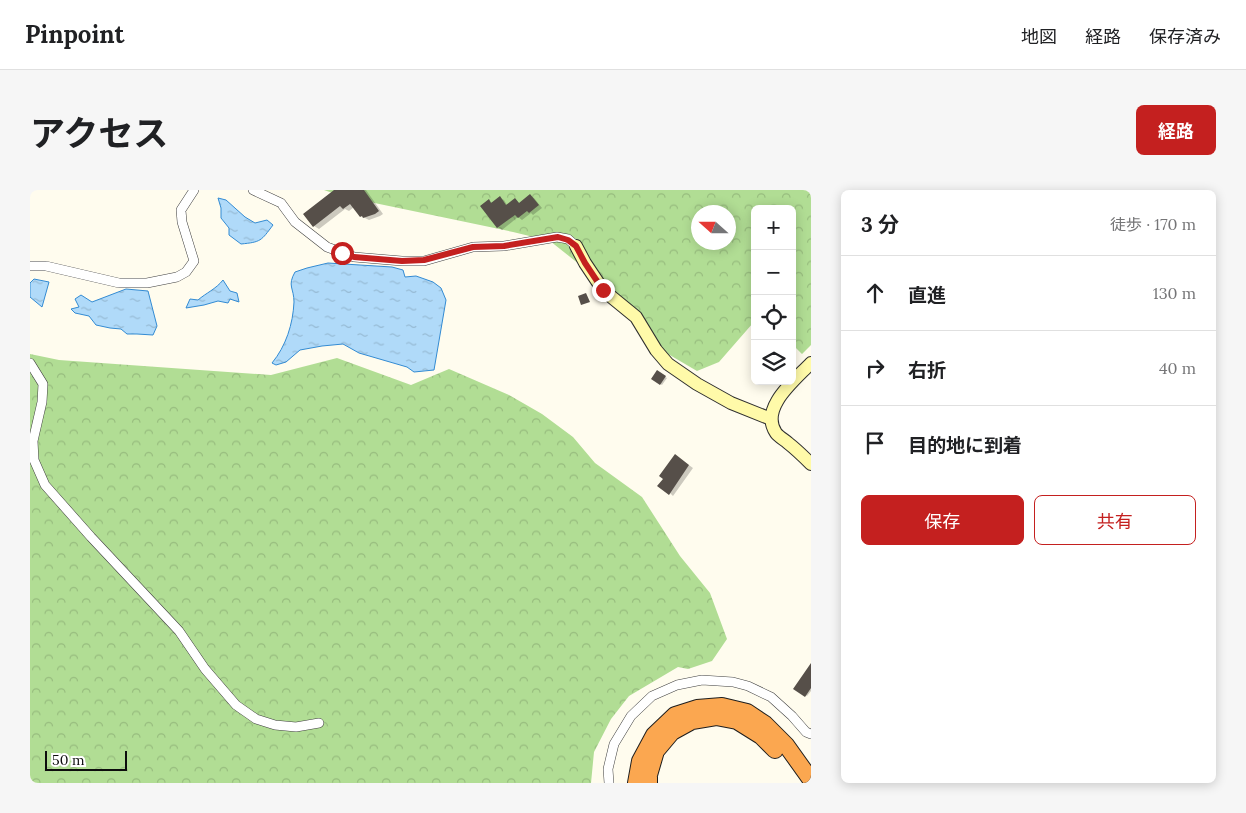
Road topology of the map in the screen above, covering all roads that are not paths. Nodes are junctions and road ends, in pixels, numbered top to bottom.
1 (194, 190) edge
2 (253, 190) edge
3 (576, 246) joint
4 (30, 266) edge
5 (811, 363) edge
6 (30, 364) edge
7 (771, 419) junction
8 (811, 464) edge
9 (319, 723) dead end
10 (811, 734) edge
11 (811, 780) edge
12 (609, 783) edge
13 (636, 783) edge
14 (649, 783) edge
15 (801, 783) edge

1 - 4 street
2 - 3 street
3 - 7 street
5 - 7 street
6 - 9 street
7 - 8 street
10 - 12 street
11 - 13 highway
14 - 15 highway

